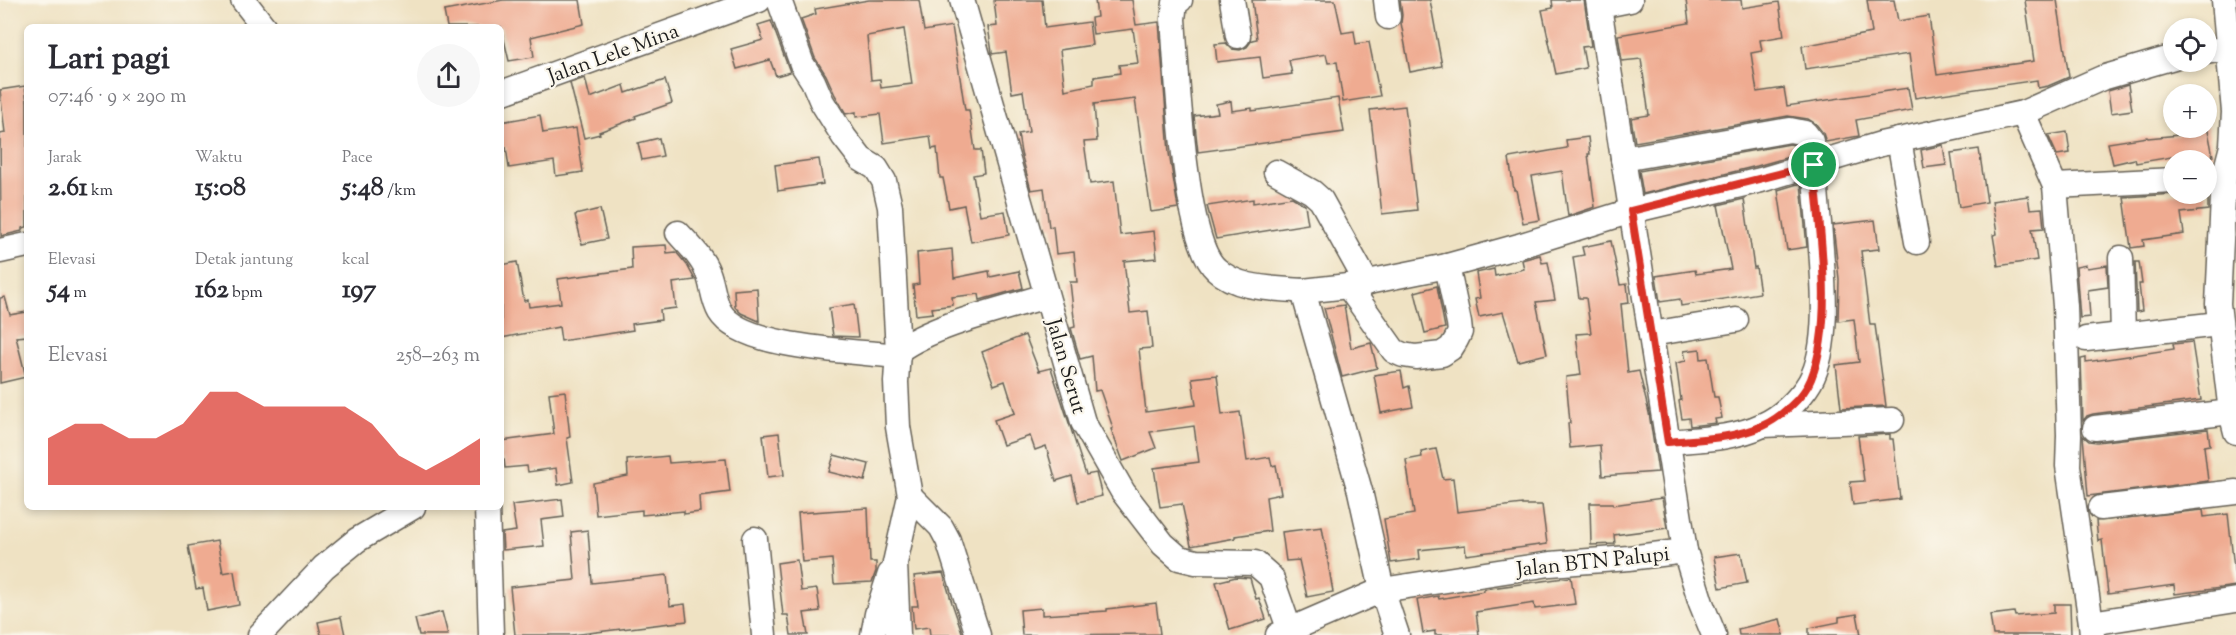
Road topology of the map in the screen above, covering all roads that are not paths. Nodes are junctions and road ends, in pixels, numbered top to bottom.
1 (243, 0) edge
2 (759, 0) edge
3 (779, 0) edge
4 (962, 0) edge
5 (1180, 0) edge
6 (1232, 0) edge
7 (1630, 0) edge
8 (2224, 0) edge
9 (1599, 3) edge
10 (262, 24) edge
11 (1238, 36) dead end
12 (2218, 50) edge
13 (2163, 60) edge
14 (504, 92) edge
15 (2023, 113) junction
16 (1899, 140) junction
17 (1623, 159) junction
18 (1814, 165) junction
19 (1276, 172) dead end
20 (2222, 177) edge
21 (2163, 181) edge
22 (2055, 186) junction
23 (1631, 211) junction
24 (678, 233) dead end
25 (1917, 242) dead end
26 (24, 246) edge
27 (0, 251) edge
28 (2121, 258) dead end
29 (1447, 266) junction
30 (1358, 284) junction
31 (1303, 291) junction
32 (1046, 296) junction
33 (2224, 310) edge
34 (1736, 320) dead end
35 (1651, 334) junction
36 (2123, 334) junction
37 (2086, 339) dead end
38 (898, 354) junction
39 (1892, 420) dead end
40 (2234, 422) edge
41 (1764, 425) junction
42 (2095, 428) dead end
43 (1668, 442) junction
44 (2236, 492) edge
45 (910, 496) junction
46 (2101, 508) dead end
47 (408, 510) edge
48 (487, 510) edge
49 (755, 539) dead end
50 (1685, 551) junction
51 (895, 562) junction
52 (1382, 590) junction
53 (2236, 600) edge
54 (2091, 629) edge
55 (1284, 633) edge
56 (260, 635) edge
57 (491, 635) edge
58 (764, 635) edge
59 (873, 635) edge
60 (898, 635) edge
61 (978, 635) edge
62 (1397, 635) edge
63 (1714, 635) edge

1 - 10 street
2 - 14 street, Jalan Lele Mina
3 - 38 street
4 - 32 street, Jalan Serut
5 - 31 street
6 - 11 street
7 - 9 street
8 - 12 street
9 - 17 street, Jalan BTN Palupi
12 - 20 street
13 - 15 street
15 - 16 street
15 - 22 street
16 - 18 street
16 - 25 street
17 - 18 street
17 - 23 street, Jalan BTN Palupi
18 - 23 street
18 - 41 street
19 - 30 street
20 - 33 street
21 - 22 street
22 - 54 street
23 - 29 street
23 - 35 street, Jalan BTN Palupi
24 - 38 street
26 - 27 street
28 - 36 street
29 - 30 street
29 - 30 street
30 - 31 street
31 - 52 street
32 - 38 street
32 - 55 street, Jalan Serut
33 - 36 street
33 - 40 street
34 - 35 street
35 - 43 street, Jalan BTN Palupi
36 - 37 street
38 - 45 street
39 - 41 street
40 - 42 street
41 - 43 street
43 - 50 street, Jalan BTN Palupi
44 - 46 street
45 - 51 street
45 - 61 street
47 - 56 street
48 - 57 street
49 - 58 street
50 - 52 street, Jalan BTN Palupi
50 - 63 street
51 - 59 street
51 - 60 street
52 - 55 street, Jalan BTN Palupi
52 - 62 street
53 - 54 street

